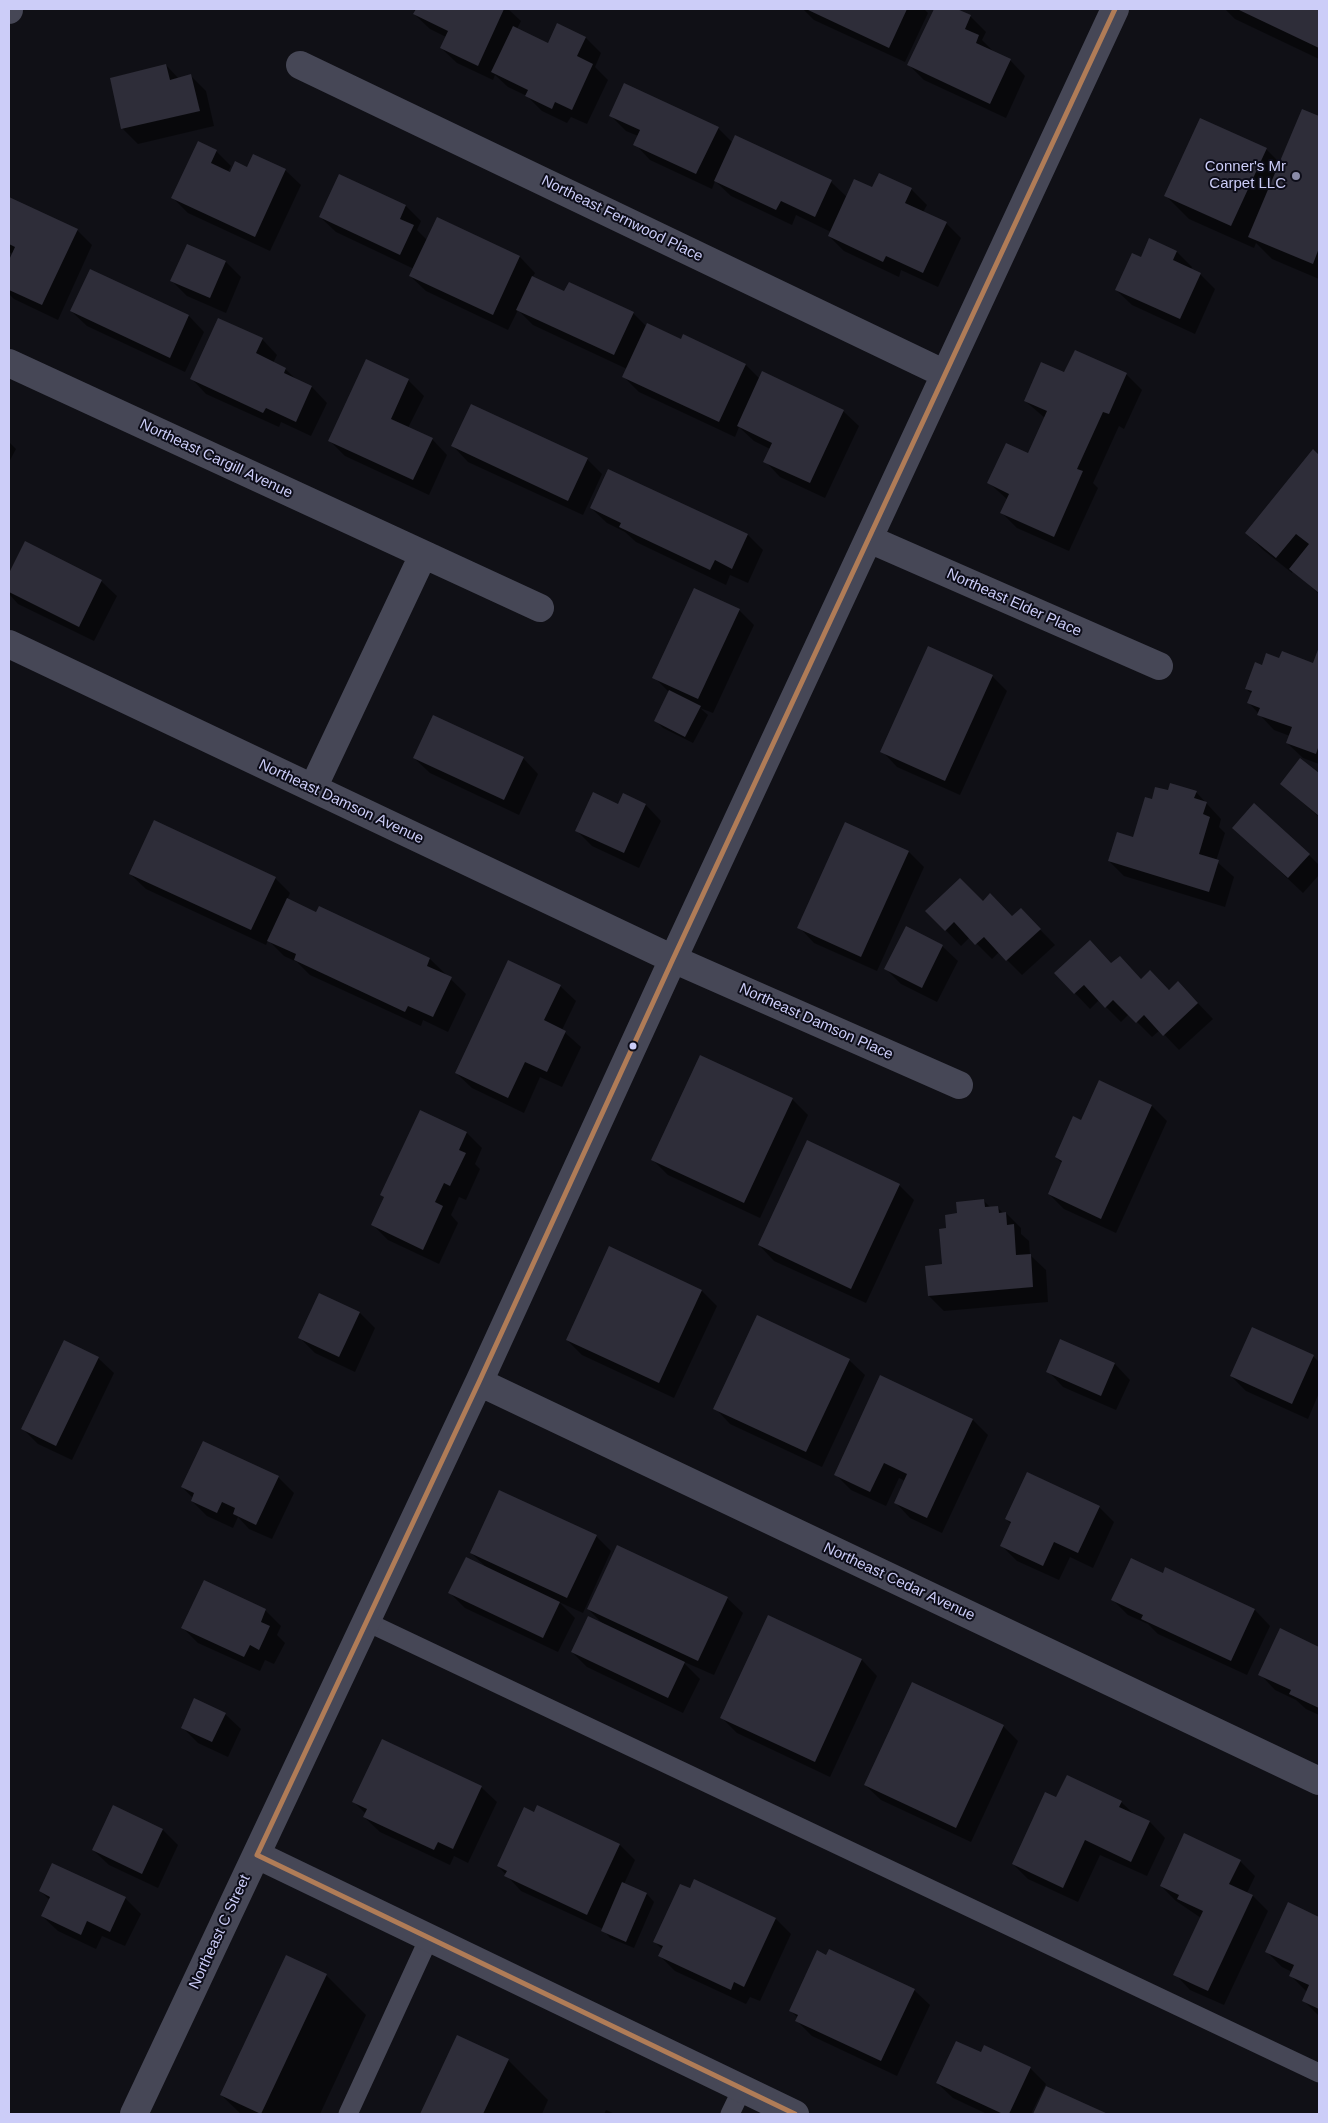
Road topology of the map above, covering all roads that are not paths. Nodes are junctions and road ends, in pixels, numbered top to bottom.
1 (1115, 9) edge
2 (300, 65) dead end
3 (9, 363) edge
4 (945, 374) junction
5 (869, 539) junction
6 (423, 556) junction
7 (540, 608) dead end
8 (9, 644) edge
9 (1159, 666) dead end
10 (313, 788) junction
11 (673, 960) junction
12 (959, 1086) dead end
13 (479, 1382) junction
14 (366, 1622) junction
15 (1319, 1781) edge
16 (257, 1855) junction
17 (429, 1938) junction
18 (1319, 2073) edge
19 (742, 2089) junction
20 (136, 2114) edge
21 (348, 2114) edge
22 (730, 2114) edge
23 (795, 2114) edge

1 - 4 street, Northeast C Street
2 - 4 street, Northeast Fernwood Place
3 - 6 street, Northeast Cargill Avenue
4 - 5 street, Northeast C Street
5 - 9 street, Northeast Elder Place
5 - 11 street, Northeast C Street
6 - 7 street, Northeast Cargill Avenue
6 - 10 street
8 - 10 street, Northeast Damson Avenue
10 - 11 street, Northeast Damson Avenue
11 - 12 street, Northeast Damson Place
11 - 13 street, Northeast C Street
13 - 14 street, Northeast C Street
13 - 15 street, Northeast Cedar Avenue
14 - 16 street, Northeast C Street
14 - 18 lane
16 - 17 street
16 - 20 street, Northeast C Street
17 - 19 street
17 - 21 lane
19 - 22 lane
19 - 23 street

